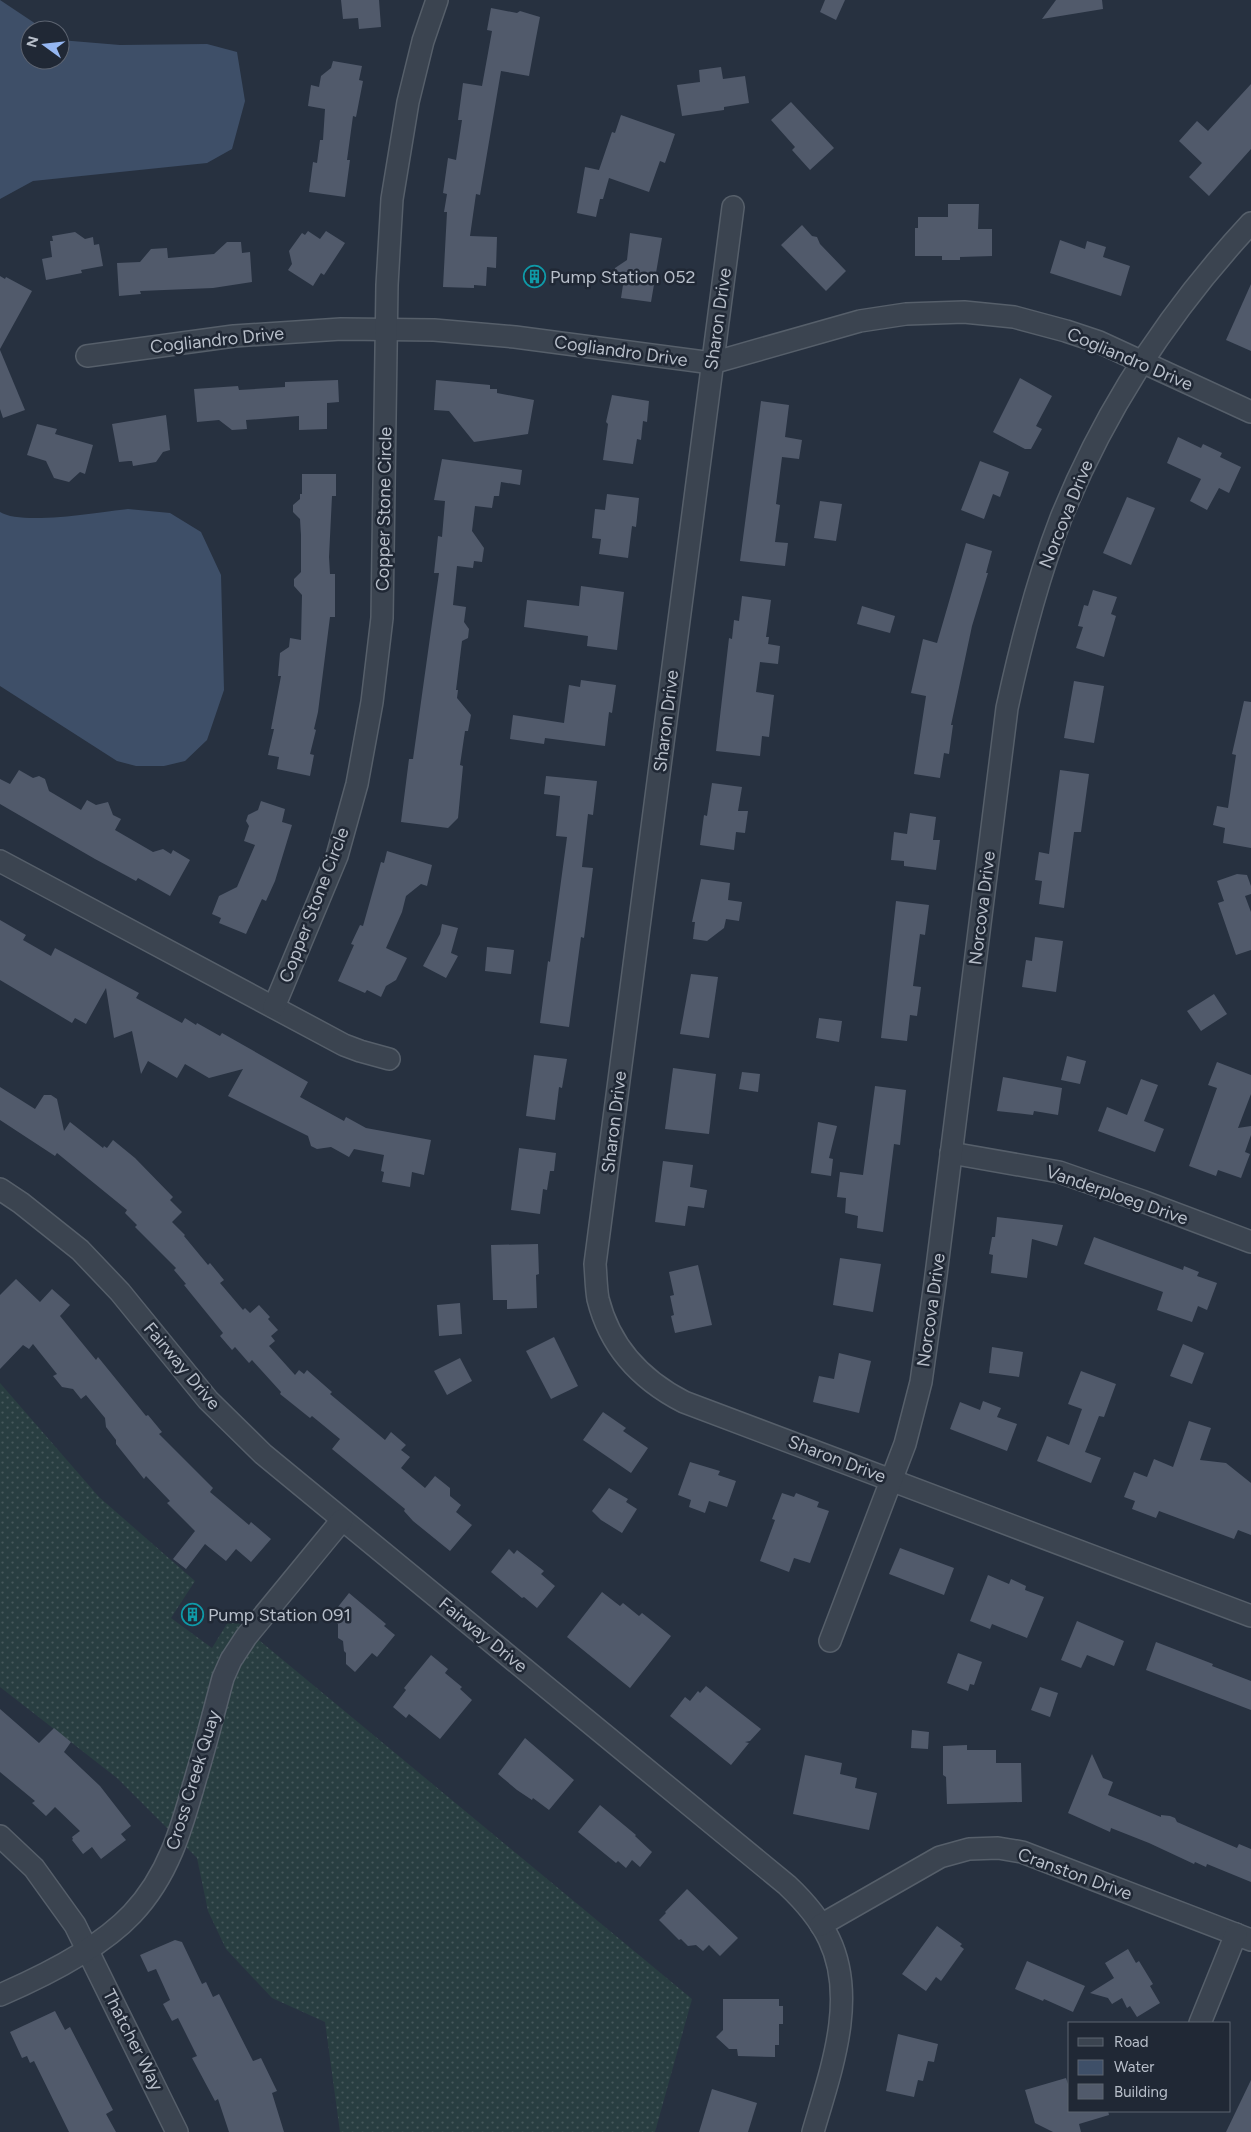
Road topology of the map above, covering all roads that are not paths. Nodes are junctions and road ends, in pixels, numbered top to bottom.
1 (437, 0) edge
2 (733, 207) dead end
3 (1251, 223) edge
4 (386, 330) junction
5 (87, 356) dead end
6 (1142, 362) junction
7 (712, 363) junction
8 (1251, 412) edge
9 (0, 861) edge
10 (274, 1007) junction
11 (389, 1059) dead end
12 (951, 1152) junction
13 (0, 1189) edge
14 (1251, 1242) edge
15 (891, 1480) junction
16 (342, 1520) junction
17 (1251, 1616) edge
18 (830, 1641) dead end
19 (0, 1836) edge
20 (821, 1925) junction
21 (1243, 1937) edge
22 (86, 1950) junction
23 (0, 1995) edge
24 (1200, 2022) edge
25 (177, 2132) edge
26 (813, 2132) edge

1 - 4 street, Copper Stone Circle
2 - 7 street, Sharon Drive
3 - 6 street, Norcova Drive
4 - 5 street, Cogliandro Drive
4 - 7 street, Cogliandro Drive
4 - 10 street, Copper Stone Circle
6 - 7 street, Cogliandro Drive
6 - 8 street, Cogliandro Drive
6 - 12 street, Norcova Drive
7 - 15 street, Sharon Drive
9 - 10 street, Copper Stone Circle
10 - 11 street, Copper Stone Circle
12 - 14 street, Vanderploeg Drive
12 - 15 street, Norcova Drive
13 - 16 street, Fairway Drive
15 - 17 street, Sharon Drive
15 - 18 street, Norcova Drive
16 - 20 street, Fairway Drive
16 - 22 street, Cross Creek Quay
19 - 22 street, Thatcher Way
20 - 21 street, Cranston Drive
20 - 26 street, Fairway Drive
21 - 24 street
22 - 23 street, Cross Creek Quay
22 - 25 street, Thatcher Way

